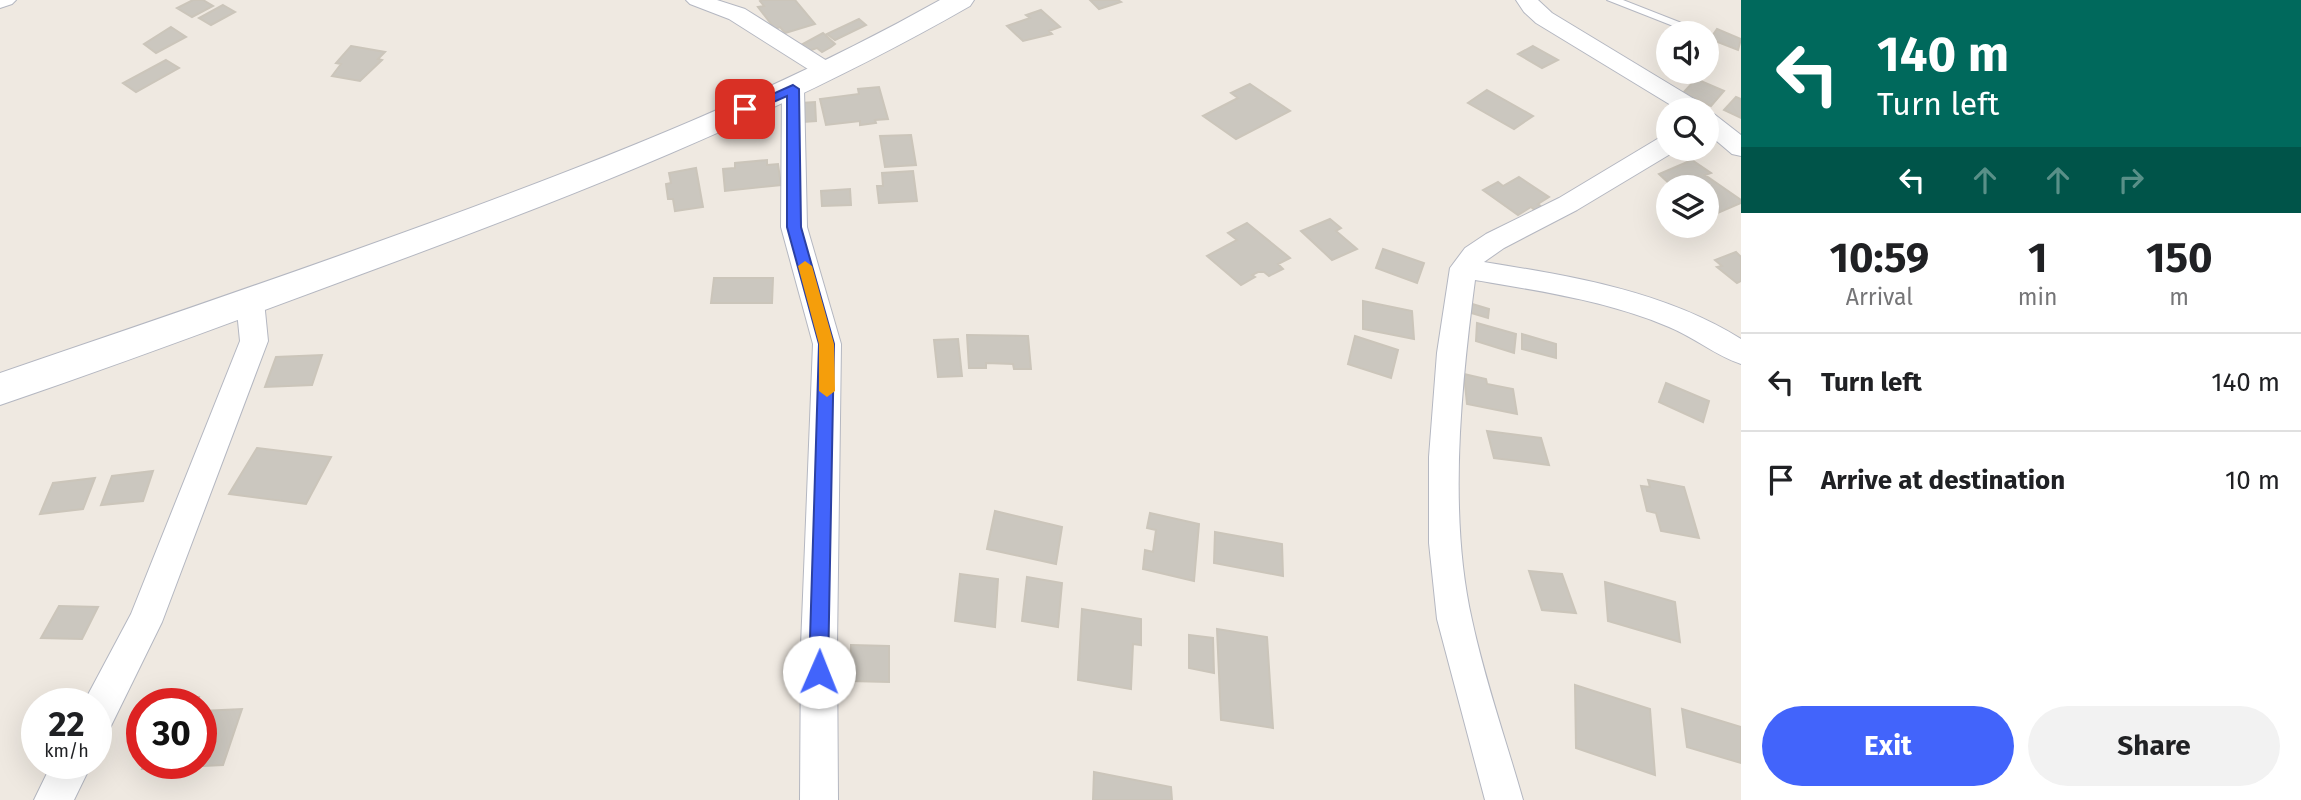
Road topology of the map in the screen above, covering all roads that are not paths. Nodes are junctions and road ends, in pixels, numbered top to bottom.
1 (5, 0) edge
2 (697, 0) edge
3 (960, 0) edge
4 (1527, 0) edge
5 (1613, 0) edge
6 (0, 2) edge
7 (1669, 21) edge
8 (827, 71) junction
9 (793, 89) junction
10 (1674, 98) edge
11 (1719, 130) edge
12 (1741, 148) edge
13 (1656, 151) edge
14 (1464, 268) junction
15 (250, 301) junction
16 (1741, 353) edge
17 (0, 389) edge
18 (111, 688) edge
19 (64, 779) edge
20 (53, 800) edge
21 (819, 800) edge
22 (1504, 800) edge

1 - 6 street
2 - 8 street
3 - 8 street
4 - 10 street
5 - 7 lane
8 - 9 street
9 - 15 street
9 - 21 street
11 - 12 street
13 - 14 street
14 - 16 street
14 - 22 street
15 - 17 street
15 - 18 street
19 - 20 street

